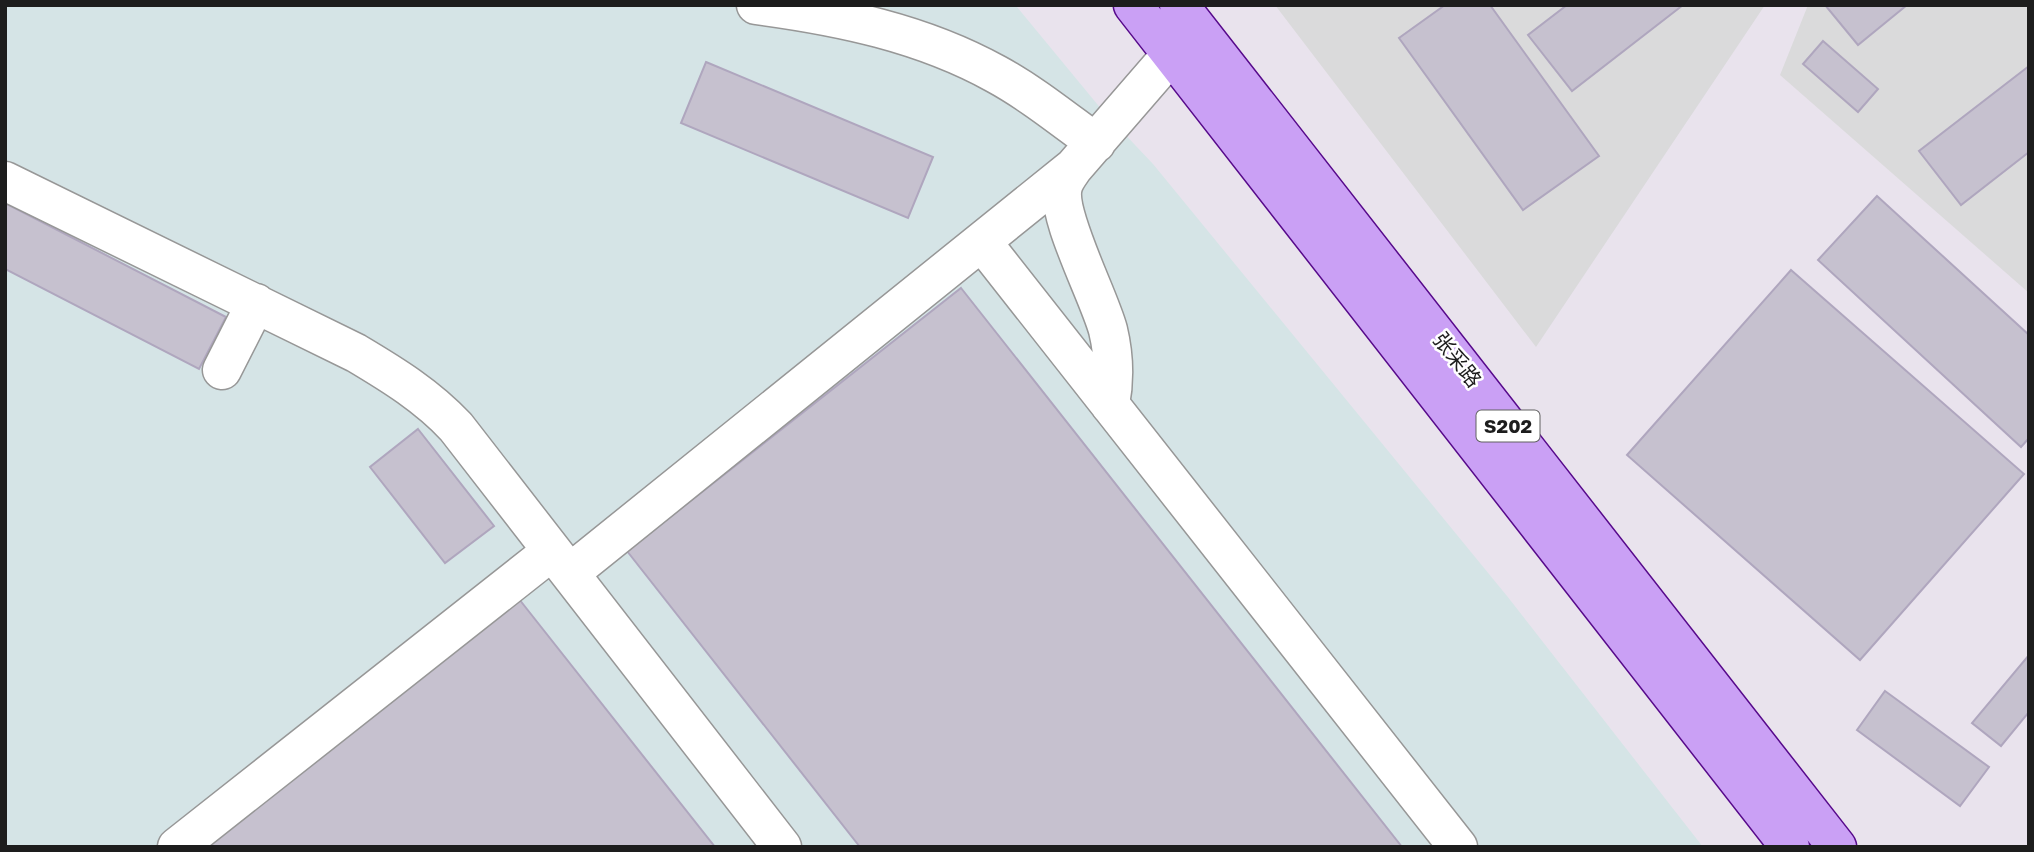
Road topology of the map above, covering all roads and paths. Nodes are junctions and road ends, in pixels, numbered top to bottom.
1 (756, 5) edge
2 (1133, 5) edge
3 (1179, 5) edge
4 (1171, 55) junction
5 (1085, 155) junction
6 (5, 181) edge
7 (982, 242) junction
8 (256, 303) junction
9 (222, 370) dead end
10 (1110, 405) dead end
11 (561, 562) junction
12 (177, 847) edge
13 (782, 847) edge
14 (1458, 847) edge
15 (1790, 847) edge
16 (1838, 847) edge

1 - 5 lane
2 - 4 main road, 张采路 / S202
3 - 16 main road, 张采路 / S202
4 - 5 lane
4 - 15 main road, 张采路 / S202
5 - 7 lane
5 - 10 lane
6 - 8 lane
7 - 11 lane
7 - 14 lane
8 - 9 lane
8 - 11 lane
11 - 12 lane
11 - 13 lane

